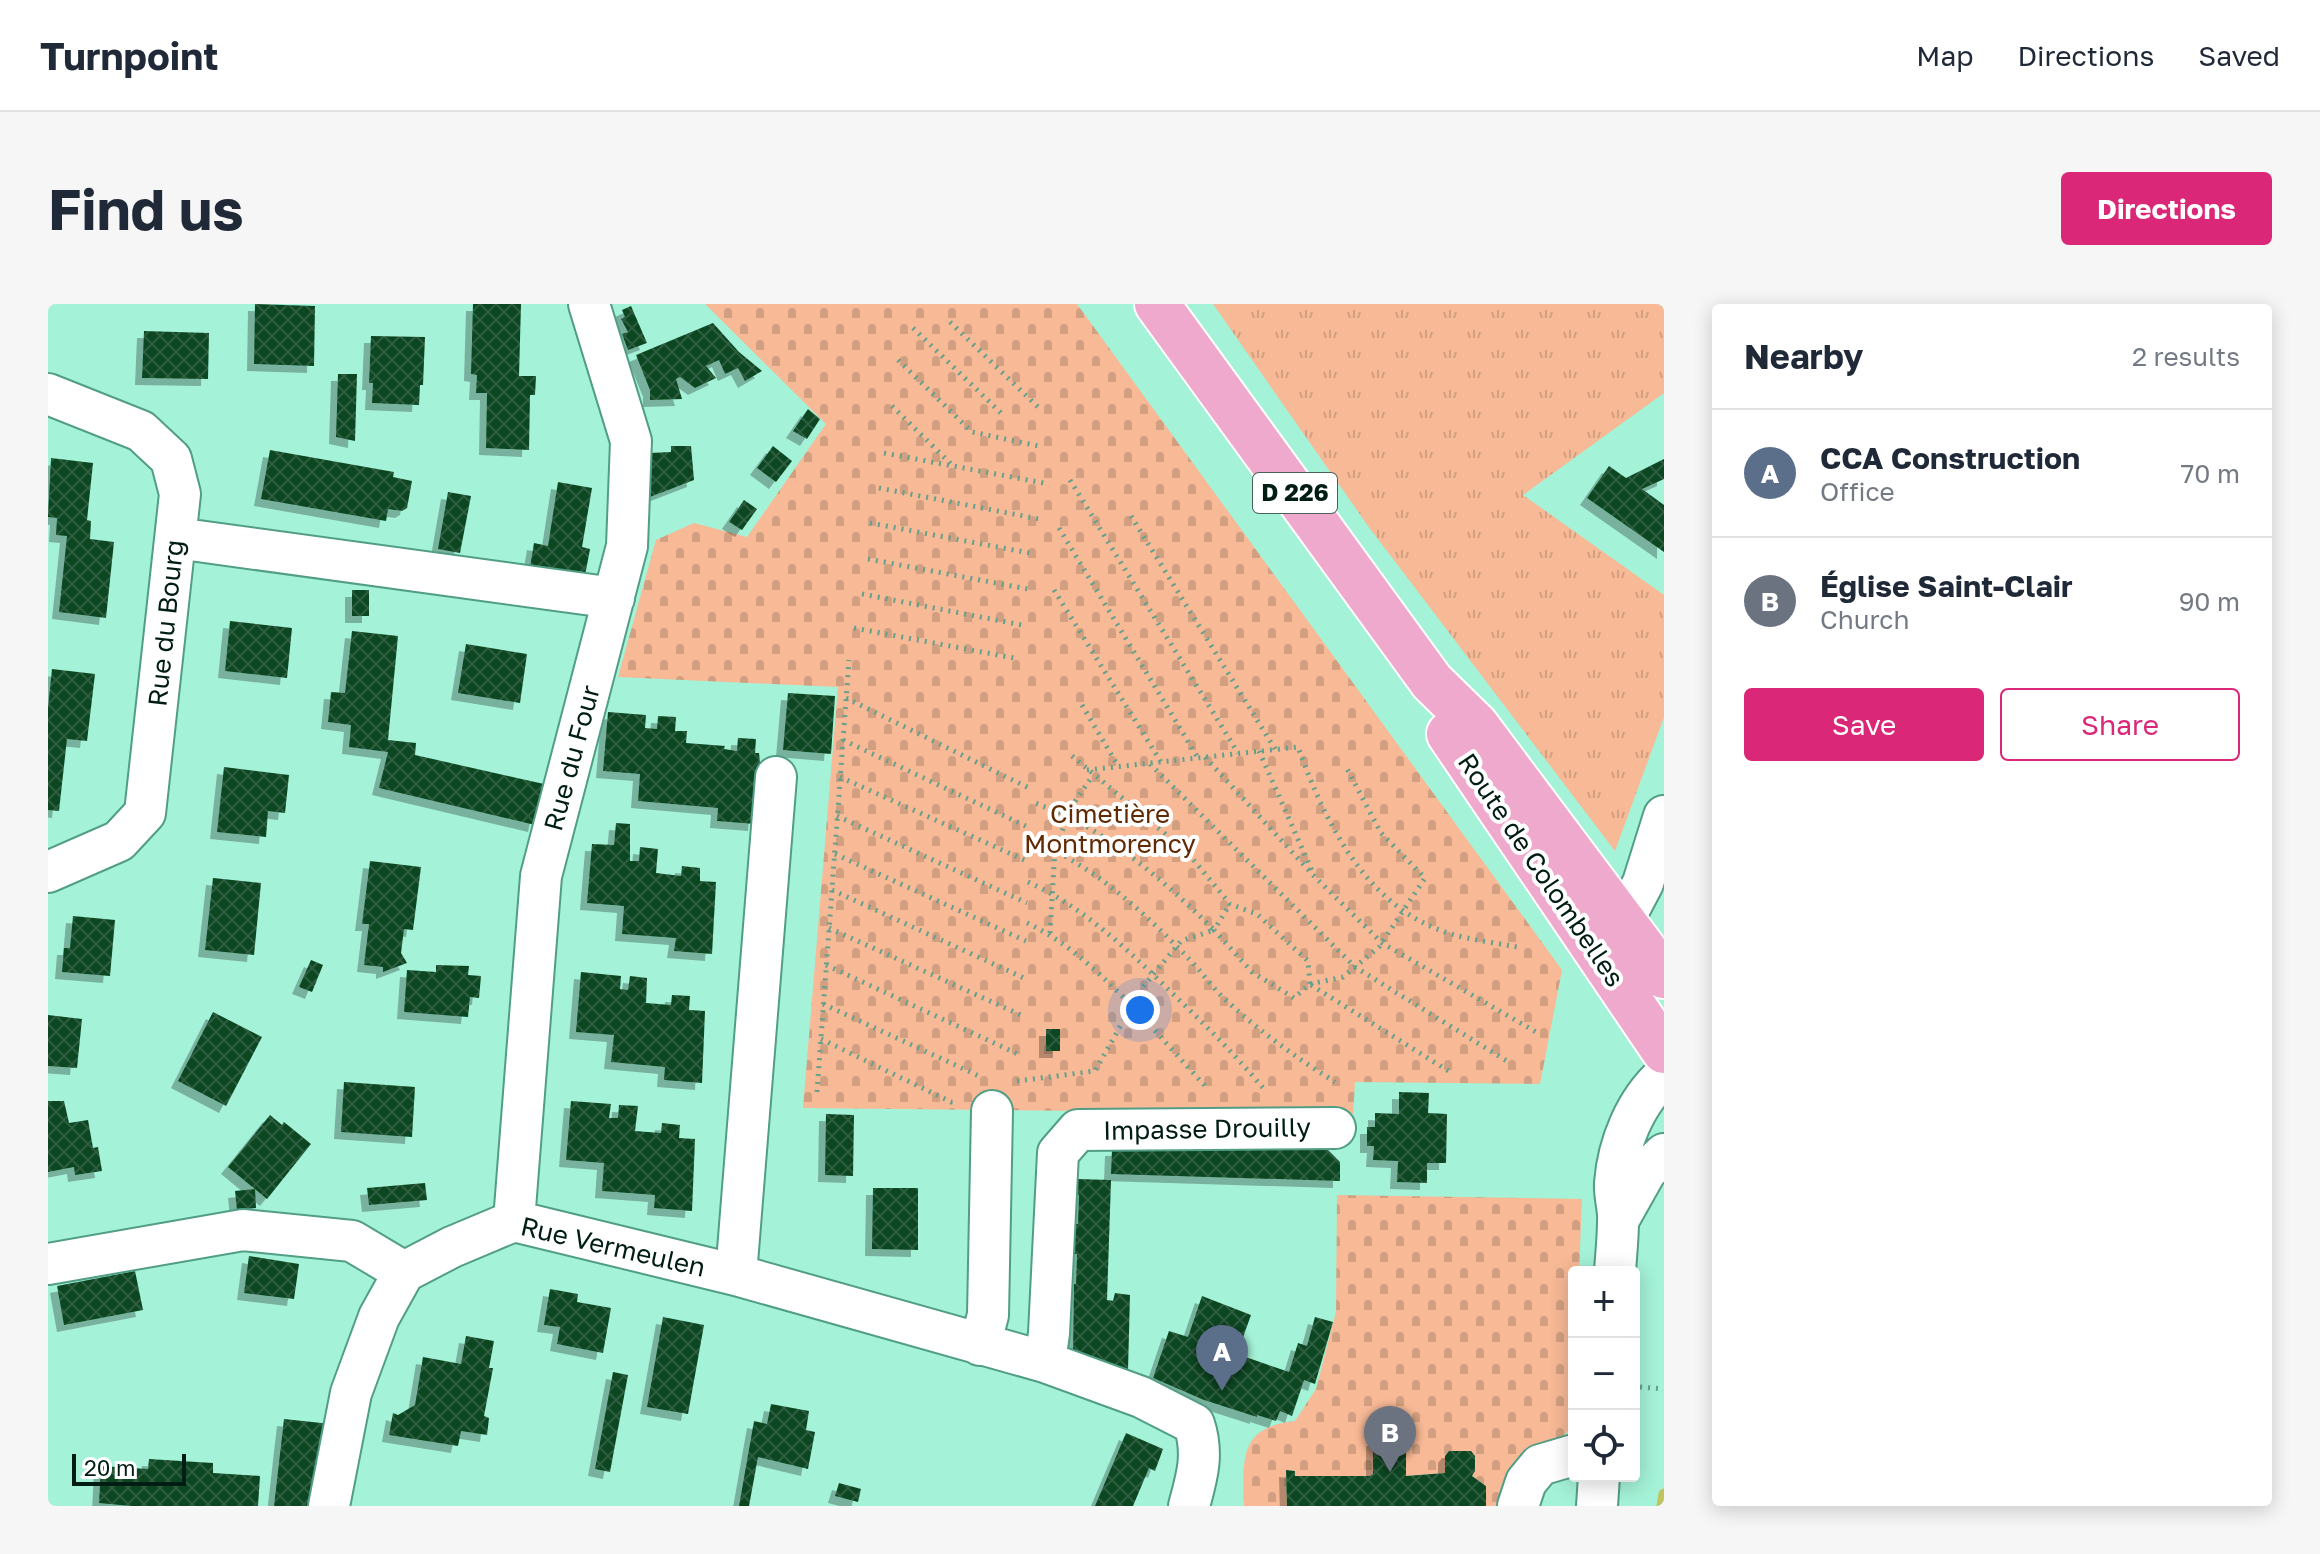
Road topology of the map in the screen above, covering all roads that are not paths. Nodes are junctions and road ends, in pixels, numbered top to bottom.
1 (589, 304) edge
2 (1157, 304) edge
3 (48, 394) edge
4 (176, 538) junction
5 (614, 598) junction
6 (776, 777) dead end
7 (1664, 816) edge
8 (48, 872) edge
9 (1608, 936) junction
10 (1664, 976) edge
11 (1664, 1051) edge
12 (1664, 1076) edge
13 (989, 1094) road end
14 (1335, 1128) dead end
15 (1664, 1154) edge
16 (1619, 1219) junction
17 (514, 1221) junction
18 (48, 1264) edge
19 (1615, 1266) edge
20 (404, 1272) junction
21 (736, 1275) junction
22 (980, 1345) junction
23 (1045, 1362) junction
24 (1568, 1457) edge
25 (1599, 1482) edge
26 (329, 1506) edge
27 (1189, 1506) edge
28 (1518, 1506) edge
29 (1597, 1506) edge

1 - 5 street, Rue du Four
2 - 9 main road, Route de Colombelles / D 226
3 - 4 street, Rue du Bourg
4 - 5 street
4 - 8 street, Rue du Bourg
5 - 17 street, Rue du Four
6 - 21 street
7 - 9 street
9 - 10 main road, Route de Colombelles / D 226
9 - 11 main road, Route de Colombelles / D 226
12 - 16 street
13 - 22 street
14 - 23 street, Impasse Drouilly
15 - 16 street
16 - 19 street
17 - 20 street, Rue Vermeulen
17 - 21 street, Rue Vermeulen
18 - 20 street
20 - 26 street
21 - 22 street, Rue Vermeulen
22 - 23 street, Rue Vermeulen
23 - 27 street, Rue Vermeulen
24 - 28 street
25 - 29 street

